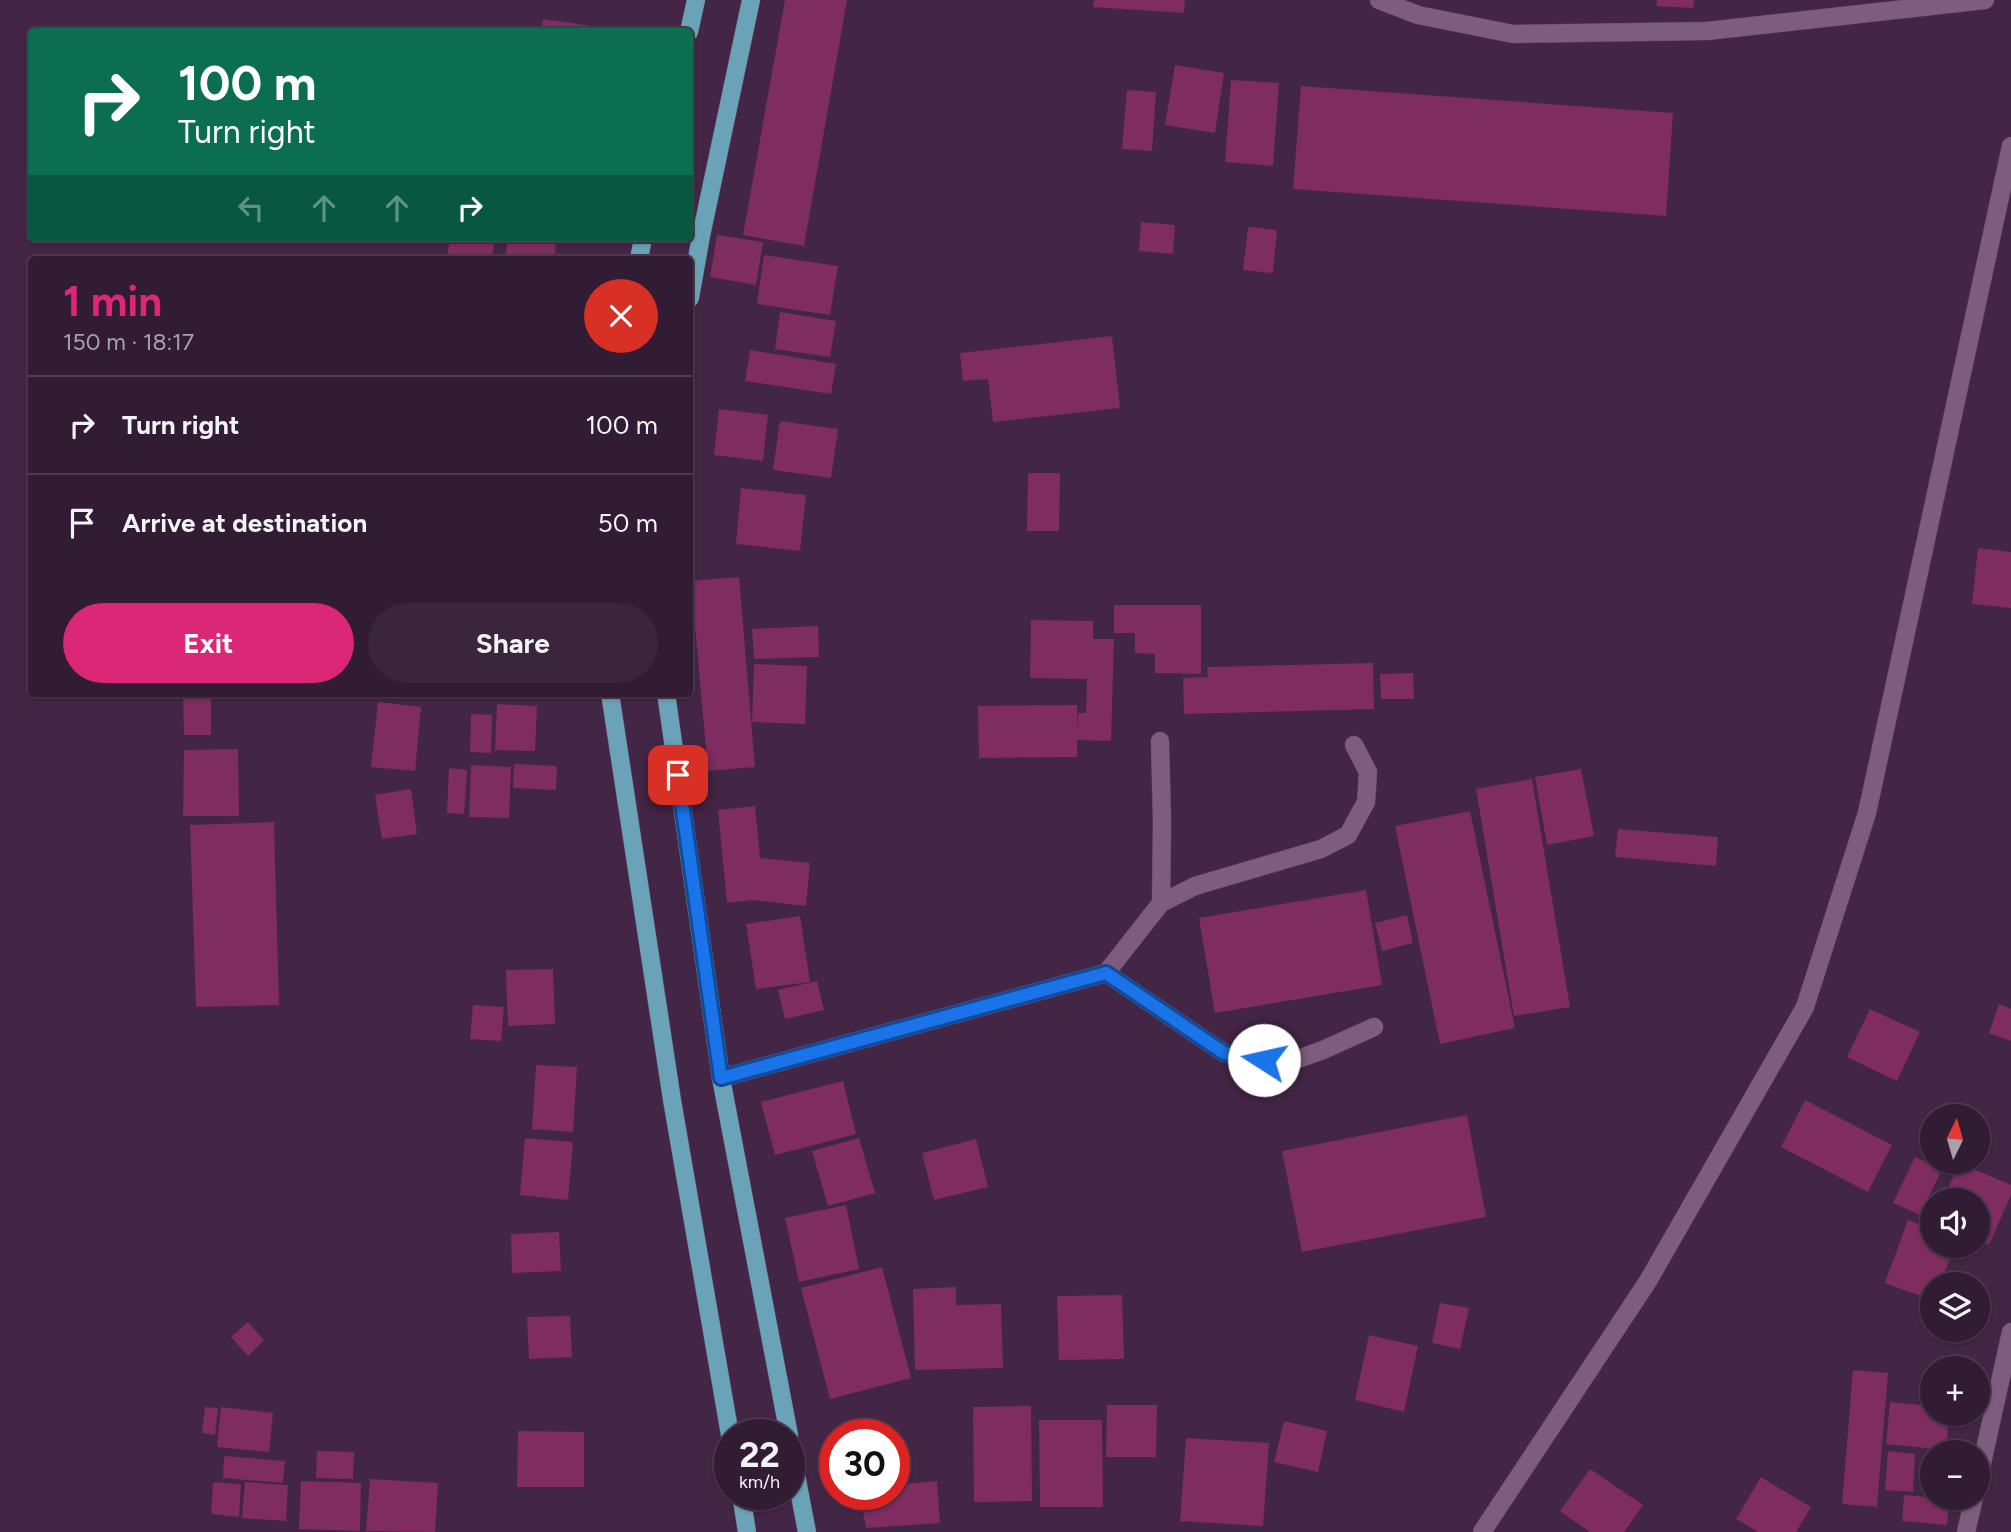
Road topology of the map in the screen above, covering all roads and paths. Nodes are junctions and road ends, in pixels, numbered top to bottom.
1 (696, 0) edge
2 (751, 0) edge
3 (1379, 0) edge
4 (1985, 0) edge
5 (690, 28) edge
6 (2011, 146) edge
7 (693, 281) edge
8 (611, 697) edge
9 (667, 697) edge
10 (1160, 741) dead end
11 (1354, 745) dead end
12 (1161, 903) junction
13 (1106, 973) junction
14 (1374, 1027) dead end
15 (721, 1078) junction
16 (2011, 1332) edge
17 (727, 1419) edge
18 (786, 1419) edge
19 (1987, 1440) edge
20 (744, 1510) edge
21 (803, 1510) edge
22 (1971, 1510) edge
23 (747, 1532) edge
24 (807, 1532) edge
25 (1482, 1532) edge
26 (1966, 1532) edge

1 - 5 main road
2 - 7 main road
3 - 4 street
6 - 25 street
8 - 17 main road
9 - 15 main road
10 - 12 street
11 - 12 street
12 - 13 street
13 - 14 street
13 - 15 street
15 - 18 main road
16 - 19 street
20 - 23 main road
21 - 24 main road
22 - 26 street

